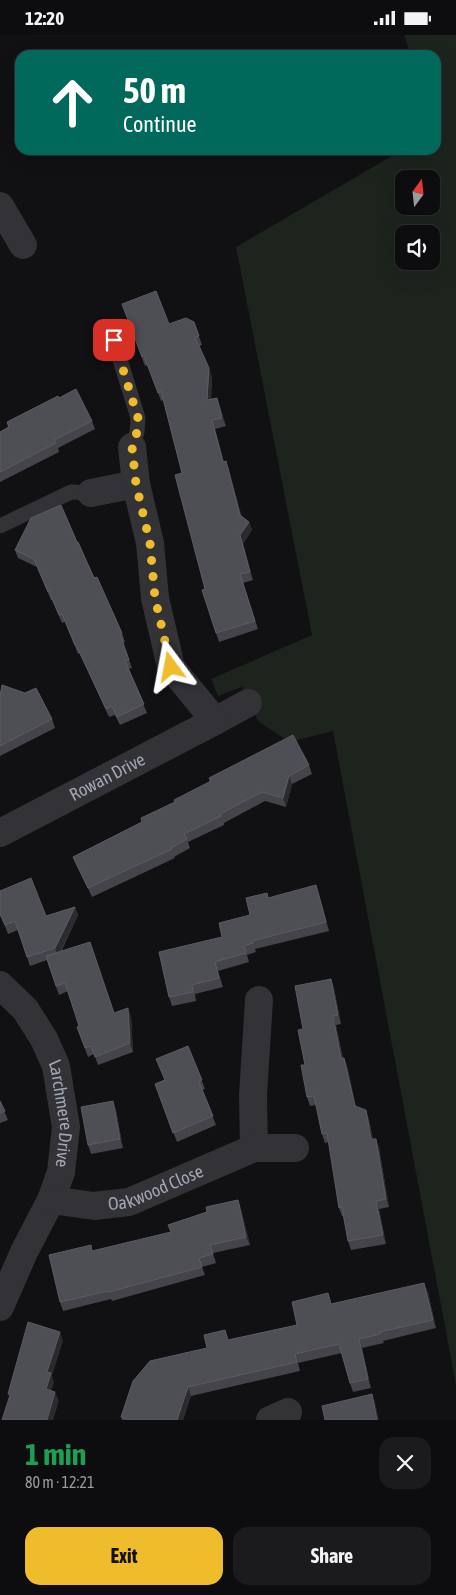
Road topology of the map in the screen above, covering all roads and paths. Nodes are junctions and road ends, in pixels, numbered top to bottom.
1 (0, 207) edge
2 (23, 245) dead end
3 (114, 340) dead end
4 (132, 447) joint
5 (136, 484) junction
6 (91, 493) joint
7 (0, 526) edge
8 (248, 703) dead end
9 (215, 721) junction
10 (0, 833) edge
11 (0, 985) edge
12 (259, 1000) dead end
13 (254, 1148) junction
14 (295, 1148) dead end
15 (51, 1200) junction
16 (0, 1307) edge

1 - 2 street
3 - 4 lane
4 - 5 street
5 - 6 street
5 - 9 street
6 - 7 lane
8 - 9 street, Rowan Drive
9 - 10 street, Rowan Drive
11 - 15 street, Larchmere Drive
12 - 13 street
13 - 14 street, Oakwood Close
13 - 15 street, Oakwood Close
15 - 16 street, Larchmere Drive

